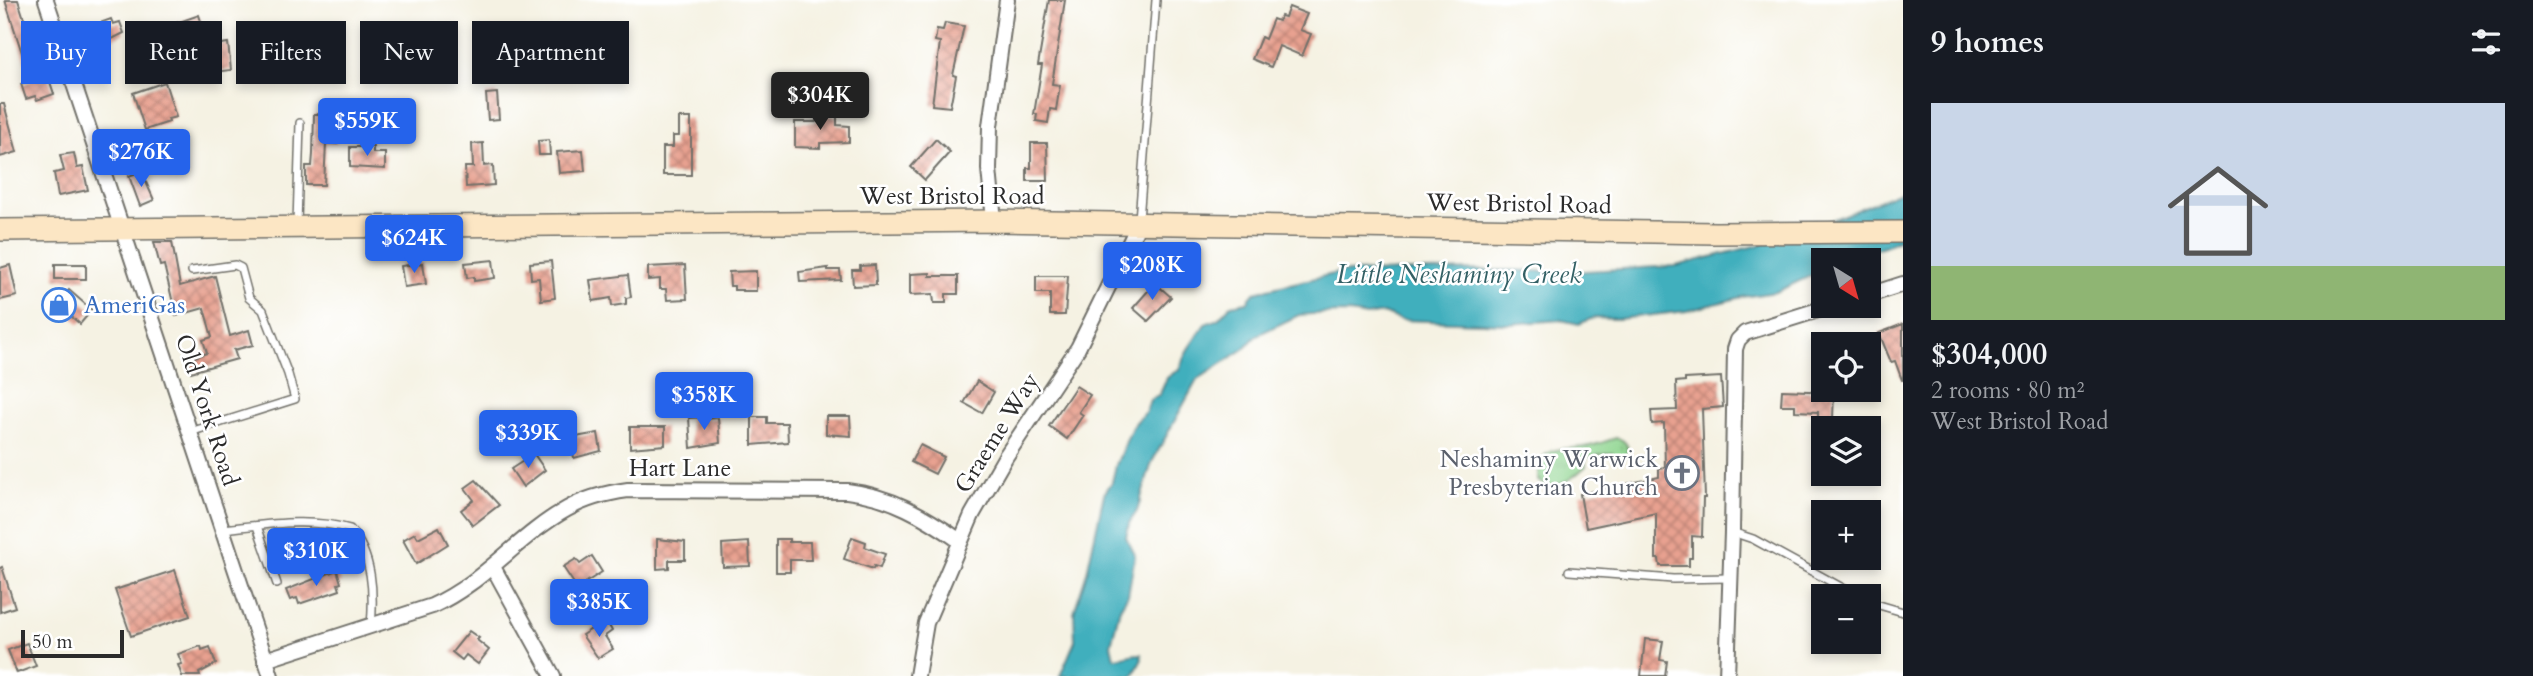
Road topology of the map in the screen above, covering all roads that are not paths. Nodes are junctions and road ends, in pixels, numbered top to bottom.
1 (46, 0) edge
2 (1007, 0) edge
3 (1156, 0) edge
4 (300, 123) dead end
5 (994, 221) junction
6 (1139, 224) junction
7 (297, 228) junction
8 (124, 229) junction
9 (0, 230) edge
10 (1903, 232) edge
11 (192, 271) dead end
12 (1903, 284) edge
13 (1881, 291) edge
14 (1811, 312) edge
15 (190, 432) junction
16 (257, 526) junction
17 (222, 529) junction
18 (1732, 532) junction
19 (960, 541) junction
20 (493, 567) junction
21 (1569, 571) dead end
22 (1730, 578) junction
23 (277, 584) dead end
24 (1835, 584) edge
25 (1881, 606) edge
26 (1903, 612) edge
27 (371, 627) junction
28 (265, 660) junction
29 (271, 676) edge
30 (553, 676) edge
31 (917, 676) edge
32 (1727, 676) edge

1 - 8 street, Old York Road
2 - 5 street
3 - 6 lane
4 - 7 lane
5 - 6 main road, West Bristol Road
5 - 7 main road, West Bristol Road
6 - 10 main road, West Bristol Road
6 - 19 street, Graeme Way
7 - 8 main road, West Bristol Road
8 - 9 main road, West Bristol Road
8 - 15 street, Old York Road
11 - 15 lane
12 - 13 street
14 - 18 street
15 - 17 street, Old York Road
16 - 17 lane
16 - 23 lane
16 - 27 lane
17 - 28 street, Old York Road
18 - 22 street
18 - 24 lane
19 - 20 street, Hart Lane
19 - 31 street, Graeme Way
20 - 27 street, Hart Lane
20 - 30 street
21 - 22 lane
22 - 32 street
25 - 26 lane
27 - 28 street, Hart Lane
28 - 29 street, Old York Road

